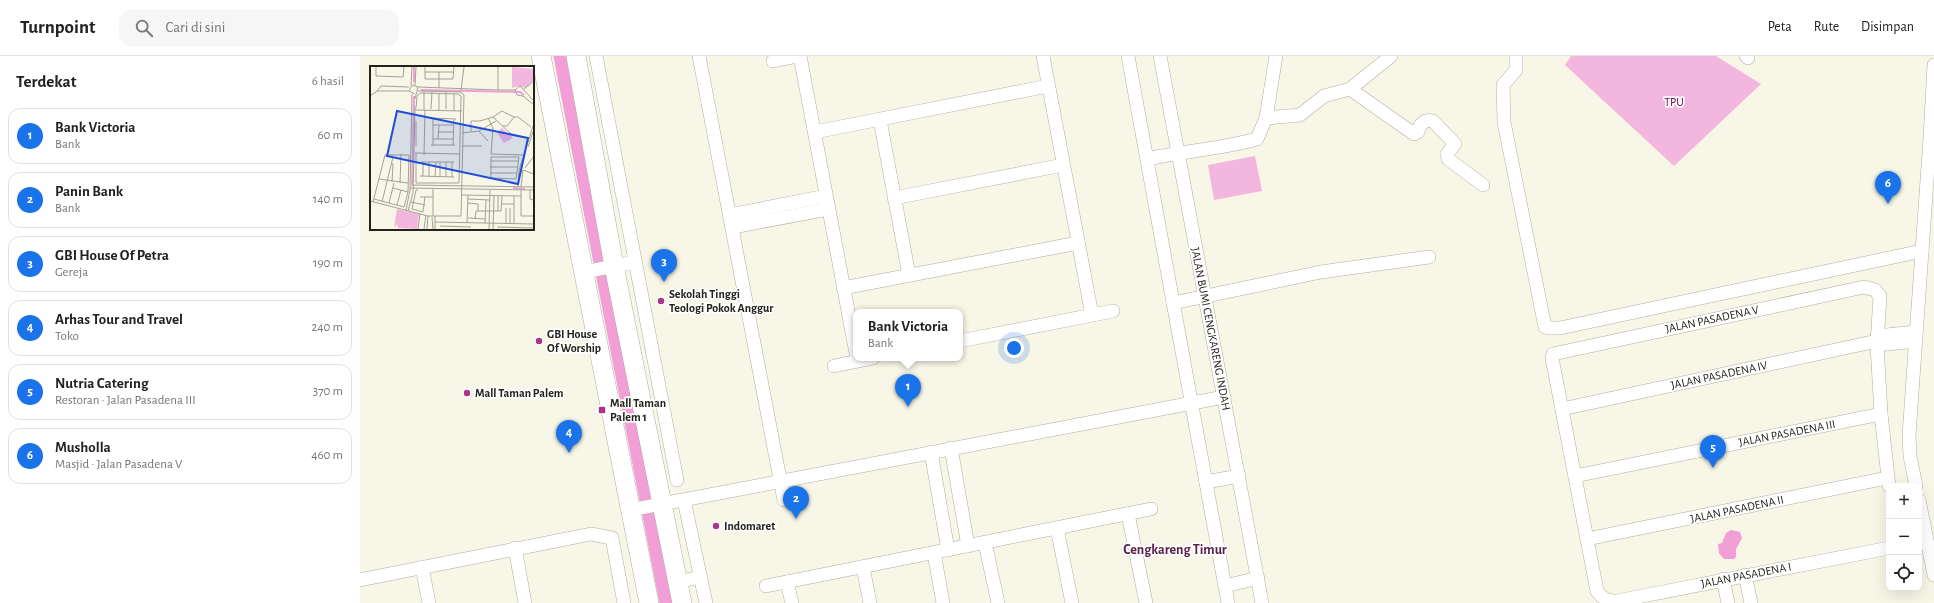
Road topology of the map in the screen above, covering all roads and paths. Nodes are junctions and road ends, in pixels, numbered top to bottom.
1 (541, 56) edge
2 (576, 56) edge
3 (596, 56) edge
4 (699, 56) edge
5 (799, 56) edge
6 (1043, 56) edge
7 (1128, 56) edge
8 (1160, 56) edge
9 (1276, 56) edge
10 (1391, 56) edge
11 (1516, 56) edge
12 (773, 61) dead end
13 (1934, 64) edge
14 (1048, 86) junction
15 (1350, 88) junction
16 (1266, 118) junction
17 (880, 120) junction
18 (608, 121) junction
19 (589, 126) junction
20 (815, 132) junction
21 (1932, 138) edge
22 (1178, 153) junction
23 (1147, 159) junction
24 (1063, 165) junction
25 (1483, 185) dead end
26 (826, 196) junction
27 (894, 198) junction
28 (828, 209) junction
29 (731, 221) junction
30 (1078, 243) junction
31 (1922, 251) junction
32 (1429, 257) dead end
33 (635, 262) junction
34 (611, 267) junction
35 (588, 271) junction
36 (909, 275) junction
37 (843, 288) junction
38 (1205, 297) junction
39 (1173, 303) junction
40 (1113, 311) dead end
41 (1092, 315) junction
42 (1916, 336) junction
43 (853, 337) edge
44 (963, 340) edge
45 (1877, 341) junction
46 (853, 359) edge
47 (834, 366) dead end
48 (1224, 396) junction
49 (1191, 402) junction
50 (1562, 409) junction
51 (1881, 414) junction
52 (951, 448) junction
53 (931, 452) junction
54 (1238, 476) junction
55 (1575, 476) junction
56 (677, 480) dead end
57 (780, 482) junction
58 (1206, 482) junction
59 (1888, 482) edge
60 (1915, 483) edge
61 (684, 500) junction
62 (784, 500) dead end
63 (659, 505) junction
64 (634, 509) junction
65 (1151, 509) dead end
66 (1128, 514) junction
67 (1922, 515) edge
68 (1058, 528) junction
69 (1587, 539) junction
70 (985, 543) junction
71 (968, 546) junction
72 (515, 548) junction
73 (1886, 549) edge
74 (948, 550) junction
75 (934, 553) junction
76 (422, 567) junction
77 (863, 567) junction
78 (1746, 575) junction
79 (1934, 575) edge
80 (700, 577) junction
81 (1258, 578) junction
82 (1723, 579) junction
83 (360, 580) edge
84 (677, 582) junction
85 (787, 582) junction
86 (766, 586) dead end
87 (1225, 586) junction
88 (429, 603) edge
89 (525, 603) edge
90 (624, 603) edge
91 (648, 603) edge
92 (682, 603) edge
93 (706, 603) edge
94 (792, 603) edge
95 (870, 603) edge
96 (943, 603) edge
97 (998, 603) edge
98 (1072, 603) edge
99 (1146, 603) edge
100 (1228, 603) edge
101 (1262, 603) edge
102 (1728, 603) edge
103 (1751, 603) edge

1 - 35 street
2 - 19 street
3 - 18 street
4 - 29 street
5 - 12 street
5 - 20 street
6 - 14 street
7 - 23 street
8 - 22 street, JALAN BUMI CENGKARENG INDAH
9 - 16 street
10 - 15 street
11 - 31 street
13 - 21 street
14 - 17 street
14 - 24 street
15 - 16 street
15 - 25 street
16 - 22 street
17 - 20 street
17 - 27 street
18 - 19 street
18 - 33 street
19 - 34 street
20 - 26 street
21 - 31 street
22 - 23 street
22 - 38 street, JALAN BUMI CENGKARENG INDAH
23 - 39 street
24 - 27 street
24 - 30 street
26 - 28 street
26 - 29 street
27 - 36 street
28 - 29 street
28 - 37 street
29 - 57 street
30 - 36 street
30 - 41 street
31 - 42 street
32 - 38 street
33 - 34 street
33 - 56 street
34 - 35 street
34 - 63 street
35 - 64 street
36 - 37 street
37 - 43 street
38 - 39 street
38 - 48 street, JALAN BUMI CENGKARENG INDAH
39 - 49 street
40 - 41 street
41 - 44 street
42 - 45 street, JALAN PASADENA IV
42 - 60 street
45 - 50 street, JALAN PASADENA IV
45 - 50 street, JALAN PASADENA V
45 - 51 street
46 - 47 street
48 - 49 street
48 - 54 street, JALAN BUMI CENGKARENG INDAH
49 - 52 street
49 - 58 street
50 - 55 street
51 - 55 street, JALAN PASADENA III
51 - 59 street
52 - 53 street
52 - 71 street
53 - 57 street
53 - 74 street
54 - 58 street
54 - 81 street, JALAN BUMI CENGKARENG INDAH
55 - 69 street
57 - 61 street
57 - 62 street
58 - 87 street
59 - 69 street, JALAN PASADENA II
61 - 63 street
61 - 80 street
63 - 64 street
63 - 84 street
64 - 91 street
65 - 66 street
66 - 68 street
66 - 99 street
67 - 79 street
68 - 70 street
68 - 98 street
69 - 82 street, JALAN PASADENA I
70 - 71 street
70 - 97 street
71 - 74 street
72 - 76 street
72 - 89 street
72 - 90 street
73 - 78 street, JALAN PASADENA I
74 - 75 street
75 - 77 street
75 - 96 street
76 - 83 street
76 - 88 street
77 - 85 street
77 - 95 street
78 - 82 street, JALAN PASADENA I
78 - 103 street
80 - 84 street
80 - 93 street
81 - 87 street
81 - 101 street, JALAN BUMI CENGKARENG INDAH
82 - 102 street
84 - 92 street
85 - 86 street
85 - 94 street
87 - 100 street

